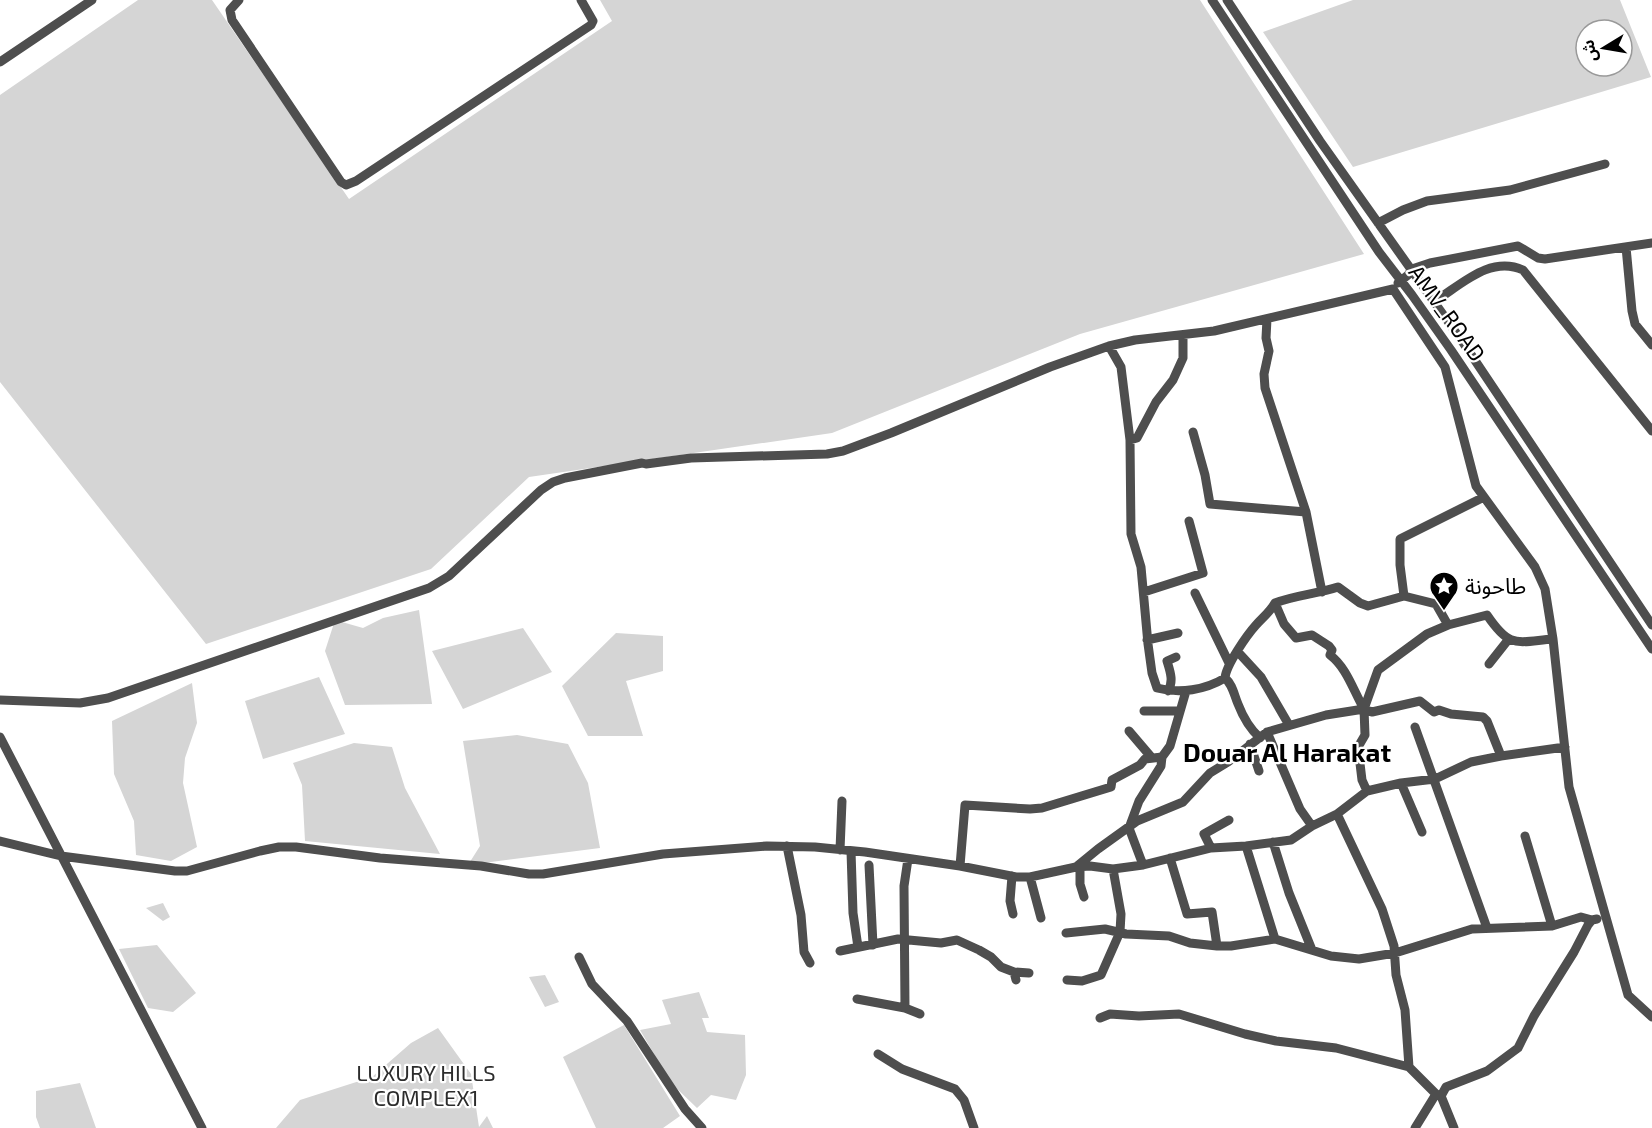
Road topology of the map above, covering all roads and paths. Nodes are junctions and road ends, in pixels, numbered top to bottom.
1 (92, 0) edge
2 (239, 0) edge
3 (582, 0) edge
4 (1212, 0) edge
5 (1227, 0) edge
6 (0, 62) edge
7 (1309, 124) junction
8 (1299, 131) junction
9 (1320, 141) junction
10 (1310, 148) junction
11 (1605, 164) dead end
12 (1378, 223) junction
13 (1388, 237) junction
14 (1652, 243) edge
15 (1375, 246) junction
16 (1626, 248) junction
17 (1412, 269) junction
18 (1399, 280) junction
19 (1393, 290) junction
20 (1434, 301) junction
21 (1267, 319) junction
22 (1182, 335) junction
23 (1652, 345) edge
24 (1109, 346) junction
25 (1652, 431) edge
26 (1193, 432) dead end
27 (1131, 440) junction
28 (1484, 497) junction
29 (1306, 512) junction
30 (1189, 521) dead end
31 (1144, 592) junction
32 (1322, 592) junction
33 (1195, 593) dead end
34 (1404, 596) junction
35 (1275, 603) junction
36 (1448, 625) junction
37 (1652, 625) edge
38 (1179, 633) dead end
39 (1554, 639) junction
40 (1147, 640) junction
41 (1508, 640) junction
42 (1652, 649) edge
43 (1238, 652) junction
44 (1176, 657) dead end
45 (1229, 663) junction
46 (1489, 664) dead end
47 (1225, 678) junction
48 (1168, 691) junction
49 (1186, 691) junction
50 (0, 700) edge
51 (1364, 708) junction
52 (1144, 711) dead end
53 (1179, 711) junction
54 (1289, 725) junction
55 (1415, 727) dead end
56 (1130, 731) dead end
57 (1263, 735) junction
58 (0, 737) edge
59 (1250, 744) junction
60 (1565, 747) junction
61 (1501, 756) junction
62 (1157, 758) junction
63 (1259, 771) dead end
64 (1435, 779) junction
65 (1401, 783) junction
66 (1367, 791) junction
67 (842, 801) dead end
68 (1337, 814) junction
69 (1229, 820) dead end
70 (1312, 826) junction
71 (1129, 828) junction
72 (1422, 832) dead end
73 (1525, 836) dead end
74 (0, 841) edge
75 (1274, 842) junction
76 (787, 846) junction
77 (1246, 846) junction
78 (1211, 848) junction
79 (840, 850) junction
80 (851, 851) junction
81 (61, 856) junction
82 (1170, 858) junction
83 (908, 859) junction
84 (869, 865) dead end
85 (1143, 865) junction
86 (960, 866) junction
87 (1078, 867) junction
88 (1113, 869) junction
89 (1012, 876) junction
90 (1030, 877) junction
91 (1084, 897) dead end
92 (1012, 915) dead end
93 (1604, 916) junction
94 (1041, 918) dead end
95 (1592, 920) junction
96 (1552, 926) junction
97 (1487, 928) junction
98 (1120, 932) junction
99 (1066, 933) dead end
100 (906, 939) junction
101 (1275, 939) junction
102 (873, 945) junction
103 (1217, 946) junction
104 (858, 947) junction
105 (1312, 950) junction
106 (840, 951) dead end
107 (1395, 953) junction
108 (579, 957) dead end
109 (810, 963) dead end
110 (1029, 973) dead end
111 (1067, 980) dead end
112 (857, 999) dead end
113 (906, 1008) junction
114 (920, 1014) dead end
115 (1652, 1017) edge
116 (1100, 1018) dead end
117 (878, 1054) dead end
118 (1409, 1067) junction
119 (1438, 1095) junction
120 (202, 1128) edge
121 (702, 1128) edge
122 (974, 1128) edge
123 (1415, 1128) edge
124 (1454, 1128) edge

1 - 6 street
2 - 3 street
4 - 8 street, AMV_ROAD
5 - 7 street
7 - 8 street
7 - 9 street
8 - 10 street, AMV_ROAD
9 - 10 street
9 - 12 street
10 - 15 street, AMV_ROAD
11 - 12 street
12 - 13 street
13 - 15 street
13 - 17 street
14 - 16 street
15 - 18 street, AMV_ROAD
16 - 17 street
16 - 23 street
17 - 18 street
17 - 20 street
18 - 19 street
18 - 42 street, AMV_ROAD
19 - 21 street
19 - 28 street
20 - 25 street
20 - 37 street
21 - 22 street
21 - 29 street
22 - 24 street
22 - 27 street
24 - 27 street
24 - 50 street
26 - 29 street
27 - 31 street
28 - 34 street
28 - 39 street
29 - 32 street
30 - 31 street
31 - 40 street
32 - 34 street
32 - 35 street
33 - 45 street
34 - 36 street
35 - 43 street
35 - 51 street
36 - 41 street
36 - 51 street
38 - 40 street
39 - 41 street
39 - 60 street
40 - 48 street
41 - 46 street
43 - 45 street
43 - 54 street
44 - 48 street
45 - 47 street
47 - 49 street
47 - 57 street
48 - 49 street
49 - 53 street
51 - 54 street
51 - 61 street
51 - 66 street
52 - 53 street
53 - 62 street
54 - 57 street
55 - 64 street
56 - 62 street
57 - 59 street
57 - 70 street
58 - 81 street
59 - 63 street
59 - 71 street
60 - 61 street
60 - 93 street
61 - 64 street
62 - 71 street
62 - 86 street
64 - 65 street
64 - 97 street
65 - 66 street
65 - 72 street
66 - 68 street
67 - 79 street
68 - 70 street
68 - 107 street
69 - 78 street
70 - 75 street
71 - 85 street
71 - 87 street
73 - 96 street
74 - 81 street
75 - 77 street
75 - 105 street
76 - 79 street
76 - 81 street
76 - 109 street
77 - 78 street
77 - 101 street
78 - 82 street
79 - 80 street
80 - 83 street
80 - 104 street
81 - 120 street
82 - 85 street
82 - 103 street
83 - 86 street
83 - 100 street
84 - 102 street
85 - 88 street
86 - 89 street
87 - 88 street
87 - 90 street
87 - 91 street
88 - 98 street
89 - 90 street
89 - 92 street
90 - 94 street
93 - 95 street
93 - 115 street
95 - 96 street
95 - 119 street
96 - 97 street
97 - 107 street
98 - 99 street
98 - 103 street
98 - 111 street
100 - 102 street
100 - 110 street
100 - 113 street
101 - 103 street
101 - 105 street
102 - 104 street
104 - 106 street
105 - 107 street
107 - 118 street
108 - 121 street
112 - 113 street
113 - 114 street
116 - 118 street
117 - 122 street
118 - 119 street
119 - 123 street
119 - 124 street

